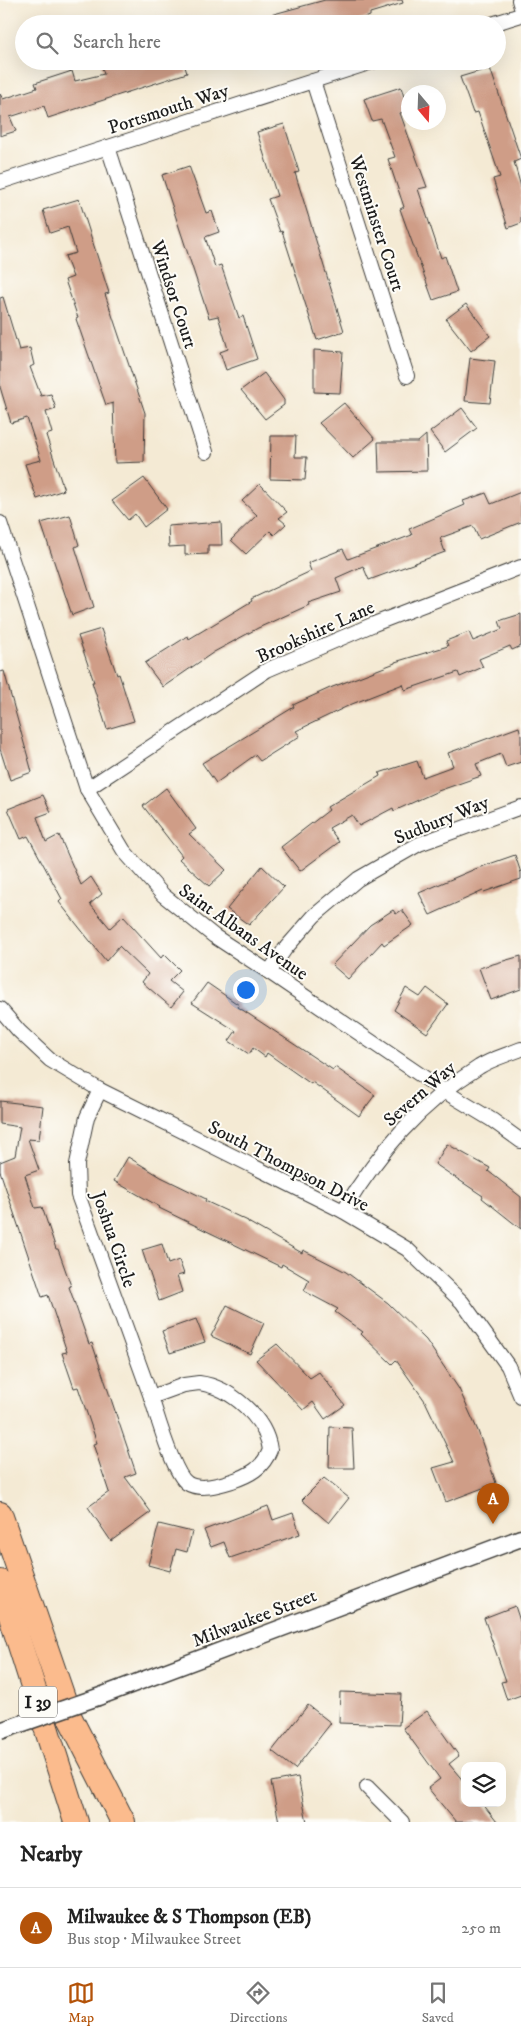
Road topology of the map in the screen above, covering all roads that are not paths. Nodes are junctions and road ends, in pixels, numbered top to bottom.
1 (519, 0) edge
2 (521, 7) edge
3 (521, 14) edge
4 (506, 19) edge
5 (347, 70) edge
6 (313, 81) junction
7 (108, 147) junction
8 (0, 182) edge
9 (407, 376) dead end
10 (206, 452) dead end
11 (0, 523) edge
12 (521, 567) edge
13 (87, 789) junction
14 (521, 807) edge
15 (269, 972) junction
16 (0, 1009) edge
17 (521, 1049) edge
18 (100, 1090) junction
19 (444, 1091) junction
20 (521, 1141) edge
21 (343, 1211) junction
22 (151, 1397) junction
23 (521, 1397) edge
24 (0, 1514) edge
25 (521, 1538) edge
26 (0, 1582) edge
27 (0, 1731) edge
28 (367, 1787) dead end
29 (76, 1822) edge
30 (123, 1822) edge
31 (402, 1822) edge

1 - 2 street
3 - 4 street
5 - 6 street, Portsmouth Way
6 - 7 street, Portsmouth Way
6 - 9 street, Westminster Court
7 - 8 street, Portsmouth Way
7 - 10 street, Windsor Court
11 - 13 street, Saint Albans Avenue
12 - 13 street, Brookshire Lane
13 - 15 street, Saint Albans Avenue
14 - 15 street, Sudbury Way
15 - 19 street, Saint Albans Avenue
16 - 18 street, South Thompson Drive
17 - 19 street, Severn Way
18 - 21 street, South Thompson Drive
18 - 22 street, Joshua Circle
19 - 20 street, Saint Albans Avenue
19 - 21 street, Severn Way
21 - 23 street, South Thompson Drive
22 - 22 street, Joshua Circle
24 - 30 highway
25 - 27 street, Milwaukee Street, bridge
26 - 29 highway, I 39
28 - 31 street

